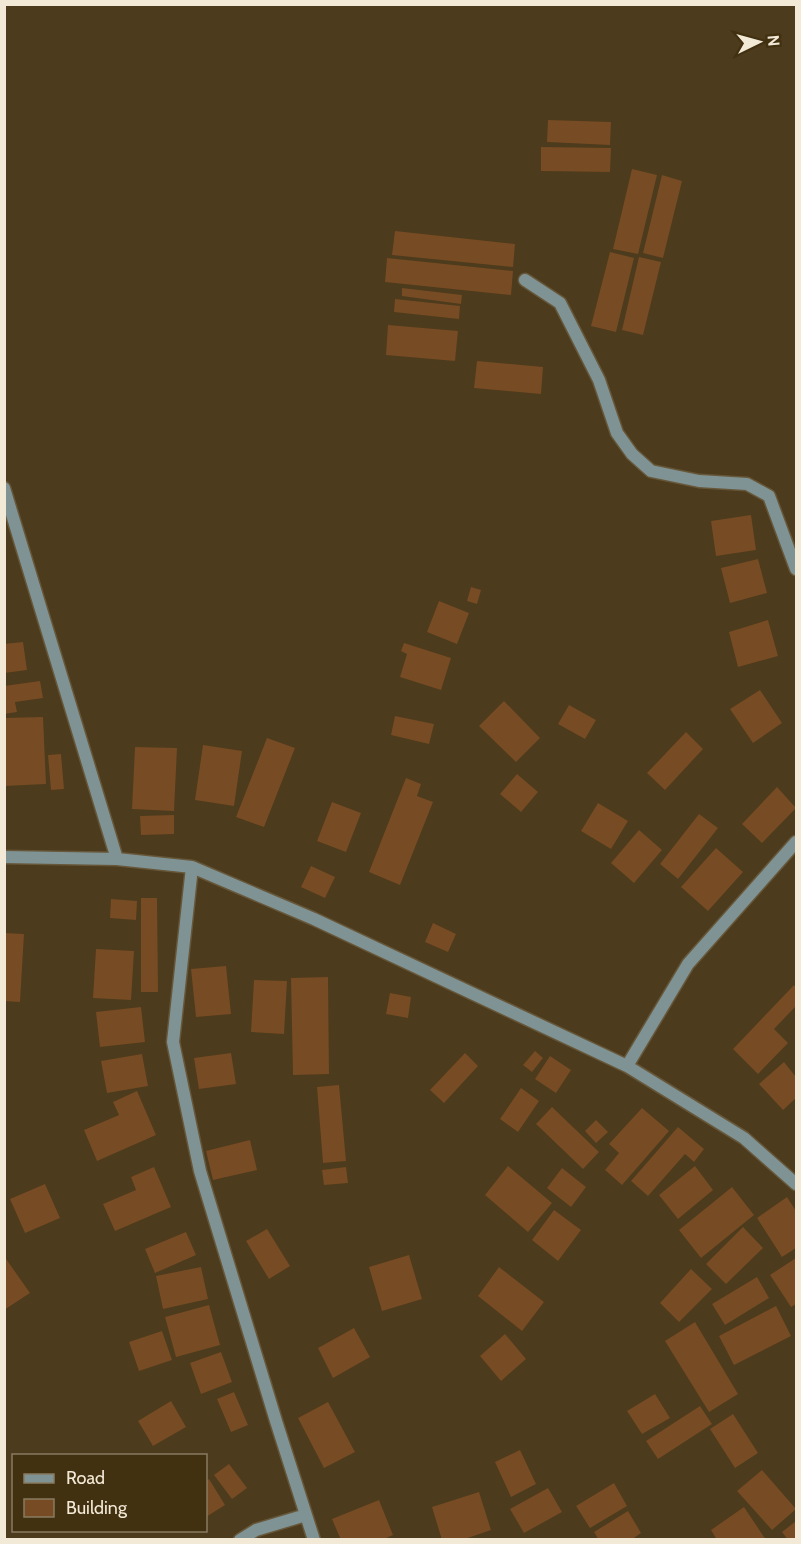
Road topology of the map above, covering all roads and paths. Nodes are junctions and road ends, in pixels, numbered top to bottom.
1 (525, 280) dead end
2 (4, 488) edge
3 (796, 569) edge
4 (796, 842) edge
5 (4, 857) edge
6 (117, 859) junction
7 (192, 867) junction
8 (627, 1066) junction
9 (796, 1184) edge
10 (306, 1515) junction
11 (240, 1539) edge
12 (314, 1539) edge

1 - 3 street
2 - 6 street
4 - 8 street
5 - 6 street
6 - 7 street
7 - 8 street
7 - 10 street
8 - 9 street
10 - 11 street
10 - 12 street

